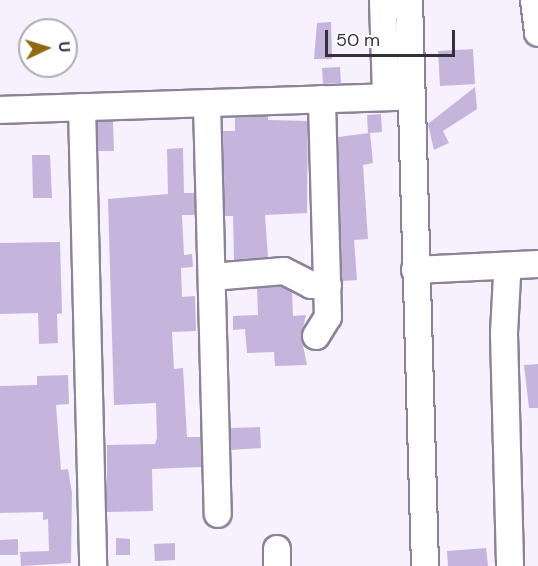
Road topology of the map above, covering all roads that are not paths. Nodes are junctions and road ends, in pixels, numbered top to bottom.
1 (383, 0) edge
2 (409, 0) edge
3 (534, 0) edge
4 (538, 33) edge
5 (412, 96) junction
6 (386, 97) junction
7 (322, 99) junction
8 (207, 104) junction
9 (82, 107) junction
10 (0, 110) edge
11 (538, 264) edge
12 (502, 266) junction
13 (416, 270) junction
14 (212, 277) junction
15 (328, 285) junction
16 (316, 336) dead end
17 (218, 514) dead end
18 (93, 566) edge
19 (425, 566) edge
20 (510, 566) edge

1 - 6 street
2 - 5 street
3 - 4 street
5 - 6 street
5 - 13 street
6 - 7 street
7 - 8 street
7 - 15 street
8 - 9 street
8 - 14 street
9 - 10 street
9 - 18 street
11 - 12 street
12 - 13 street
12 - 20 street
13 - 19 street
14 - 15 street
14 - 17 street
15 - 16 street

